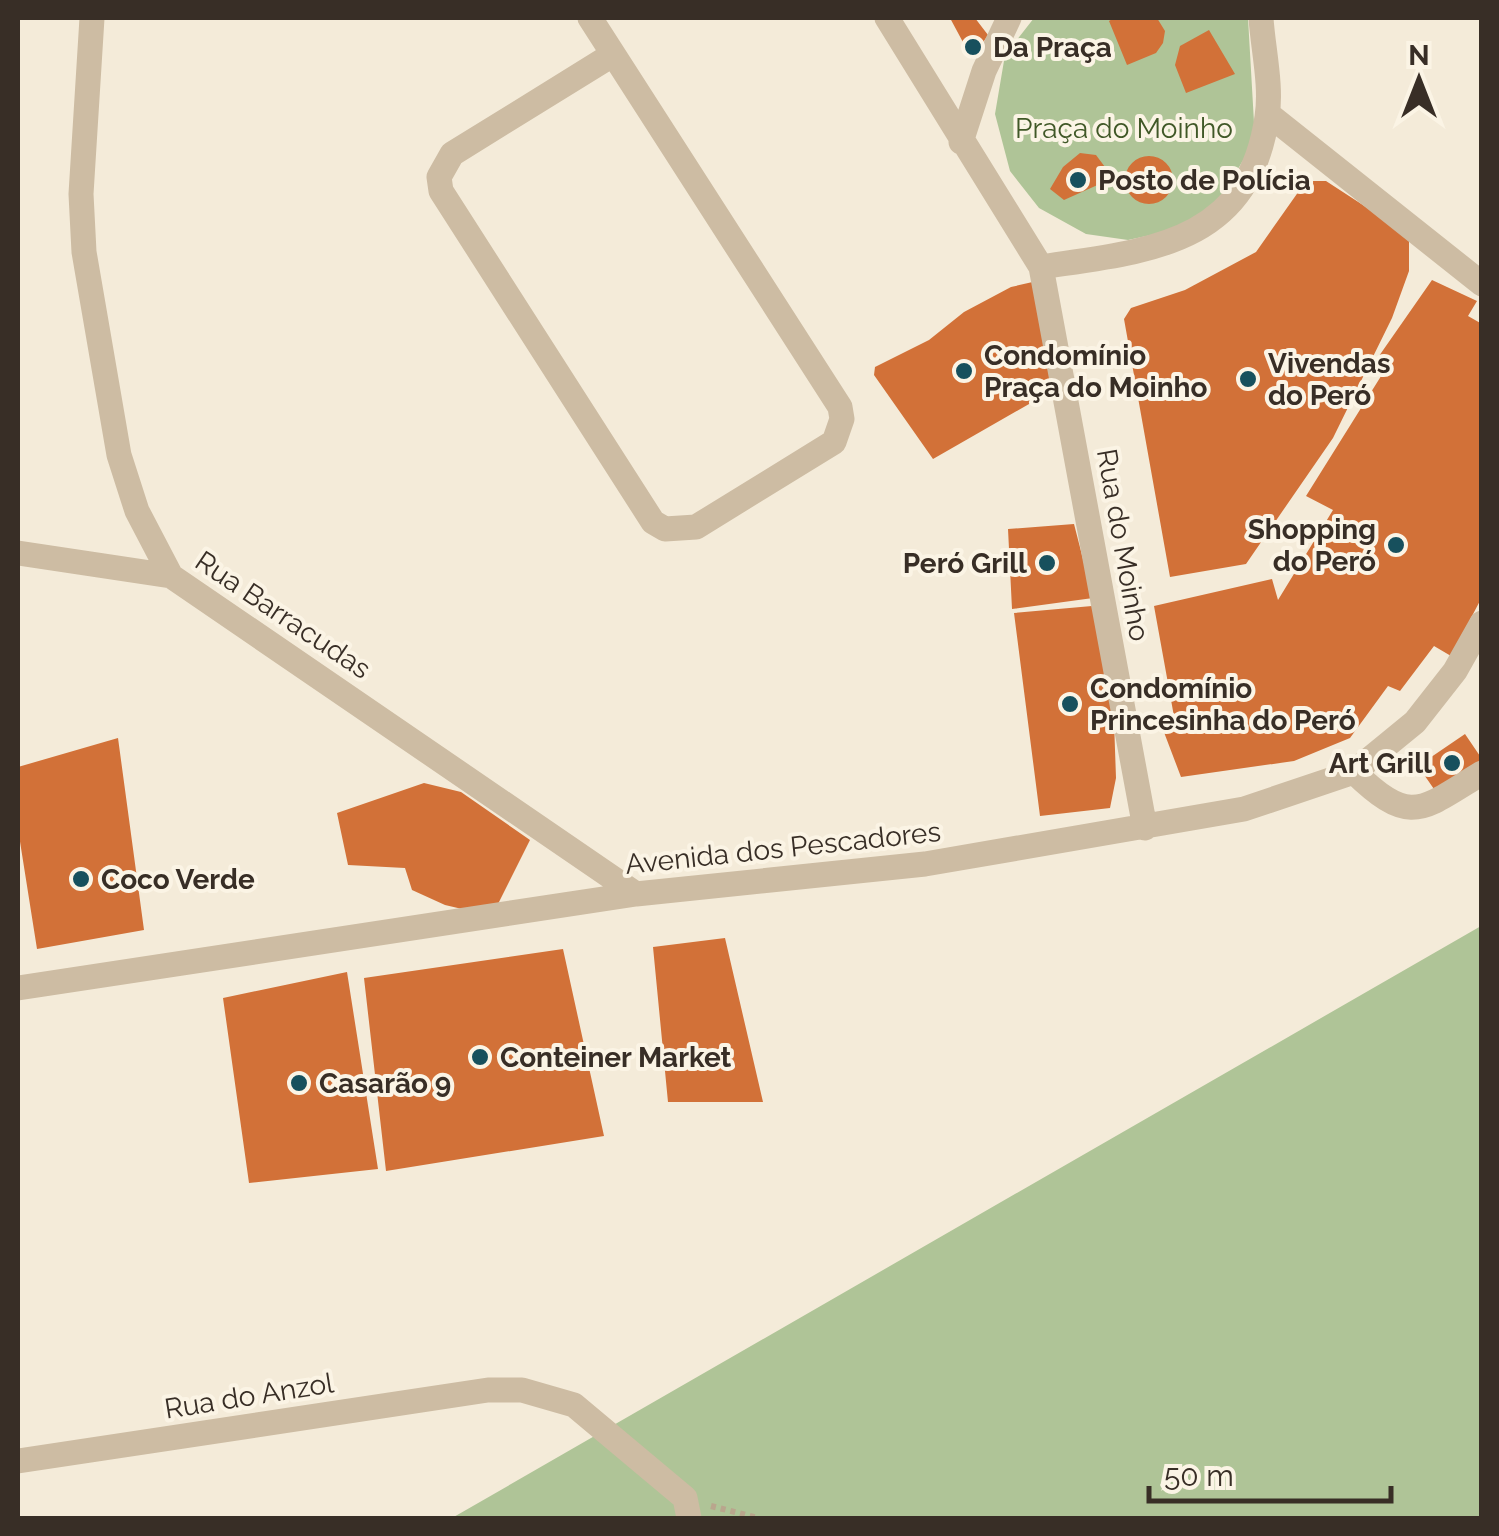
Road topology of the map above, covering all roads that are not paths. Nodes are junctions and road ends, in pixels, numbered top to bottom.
1 (92, 18) edge
2 (590, 18) edge
3 (887, 18) edge
4 (1009, 18) edge
5 (1261, 18) edge
6 (612, 54) junction
7 (1268, 114) junction
8 (962, 142) junction
9 (1042, 267) junction
10 (1482, 284) edge
11 (18, 553) edge
12 (171, 576) junction
13 (1482, 623) edge
14 (1354, 772) junction
15 (1482, 773) edge
16 (1145, 828) junction
17 (636, 894) junction
18 (18, 988) edge
19 (18, 1460) edge
20 (687, 1508) edge

1 - 12 street, Rua Barracudas
2 - 6 street
3 - 8 street, Rua do Moinho
4 - 8 street
5 - 7 street
6 - 6 street
7 - 9 street
7 - 10 street
8 - 9 street, Rua do Moinho
9 - 16 street, Rua do Moinho
11 - 12 street
12 - 17 street, Rua Barracudas
13 - 14 street, Avenida dos Pescadores
14 - 15 street
14 - 16 street, Avenida dos Pescadores
16 - 17 street, Avenida dos Pescadores
17 - 18 street, Avenida dos Pescadores
19 - 20 street, Rua do Anzol

